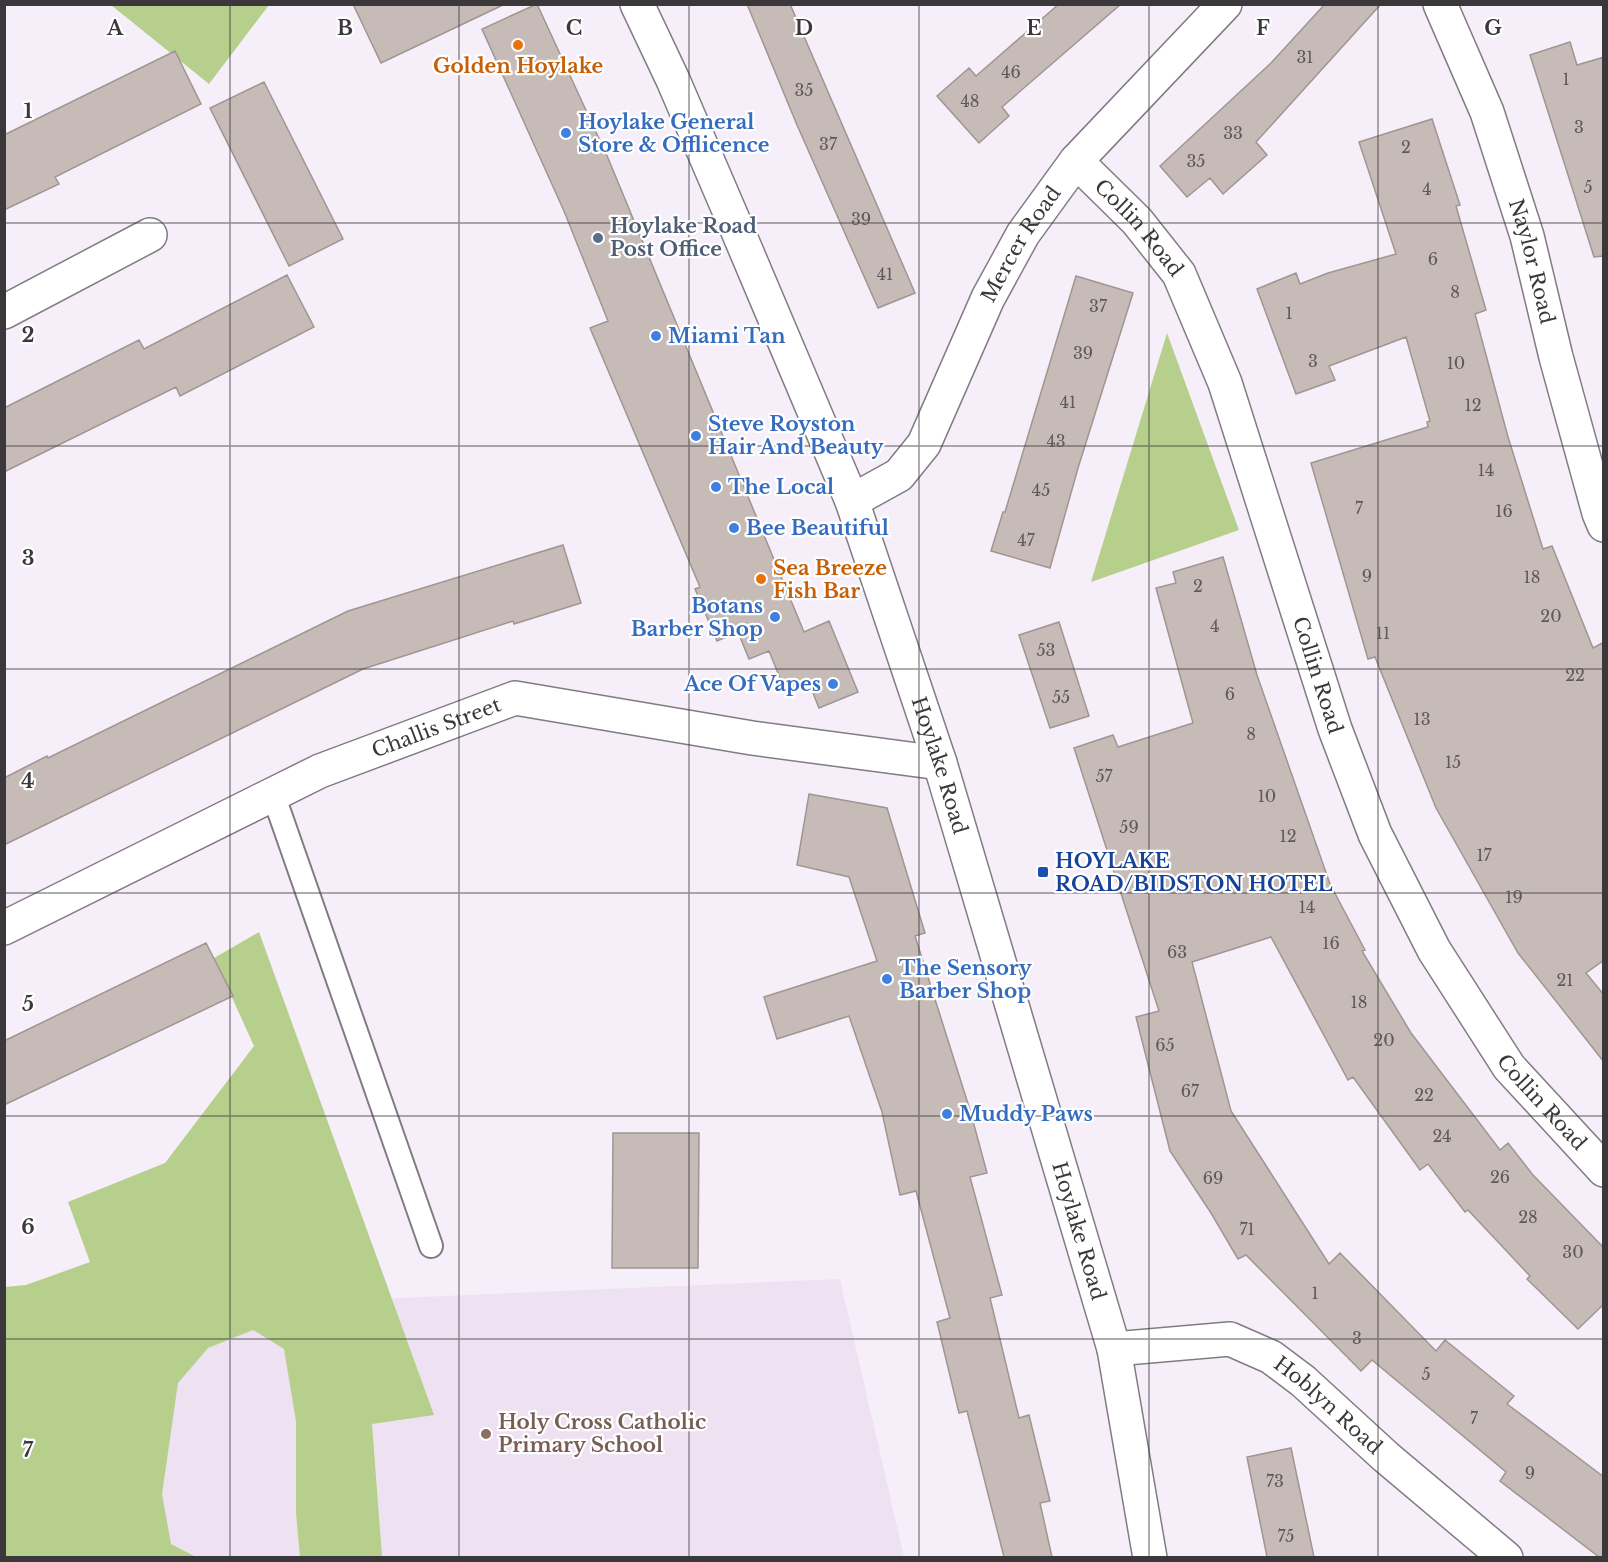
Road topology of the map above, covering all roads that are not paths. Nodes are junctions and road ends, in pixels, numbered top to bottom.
1 (637, 4) edge
2 (1225, 4) edge
3 (1440, 4) edge
4 (1076, 161) junction
5 (150, 235) dead end
6 (4, 312) edge
7 (852, 501) junction
8 (1604, 525) edge
9 (940, 763) junction
10 (273, 794) junction
11 (4, 928) edge
12 (1604, 1170) edge
13 (431, 1246) dead end
14 (1114, 1349) junction
15 (1150, 1557) edge
16 (1506, 1557) edge

1 - 7 street, Hoylake Road
2 - 4 street, Mercer Road
3 - 8 street, Naylor Road
4 - 7 street, Mercer Road
4 - 12 street, Collin Road
5 - 6 street
7 - 9 street, Hoylake Road
9 - 10 street, Challis Street
9 - 14 street, Hoylake Road
10 - 11 street, Challis Street
10 - 13 lane
14 - 15 street, Hoylake Road
14 - 16 street, Hoblyn Road

